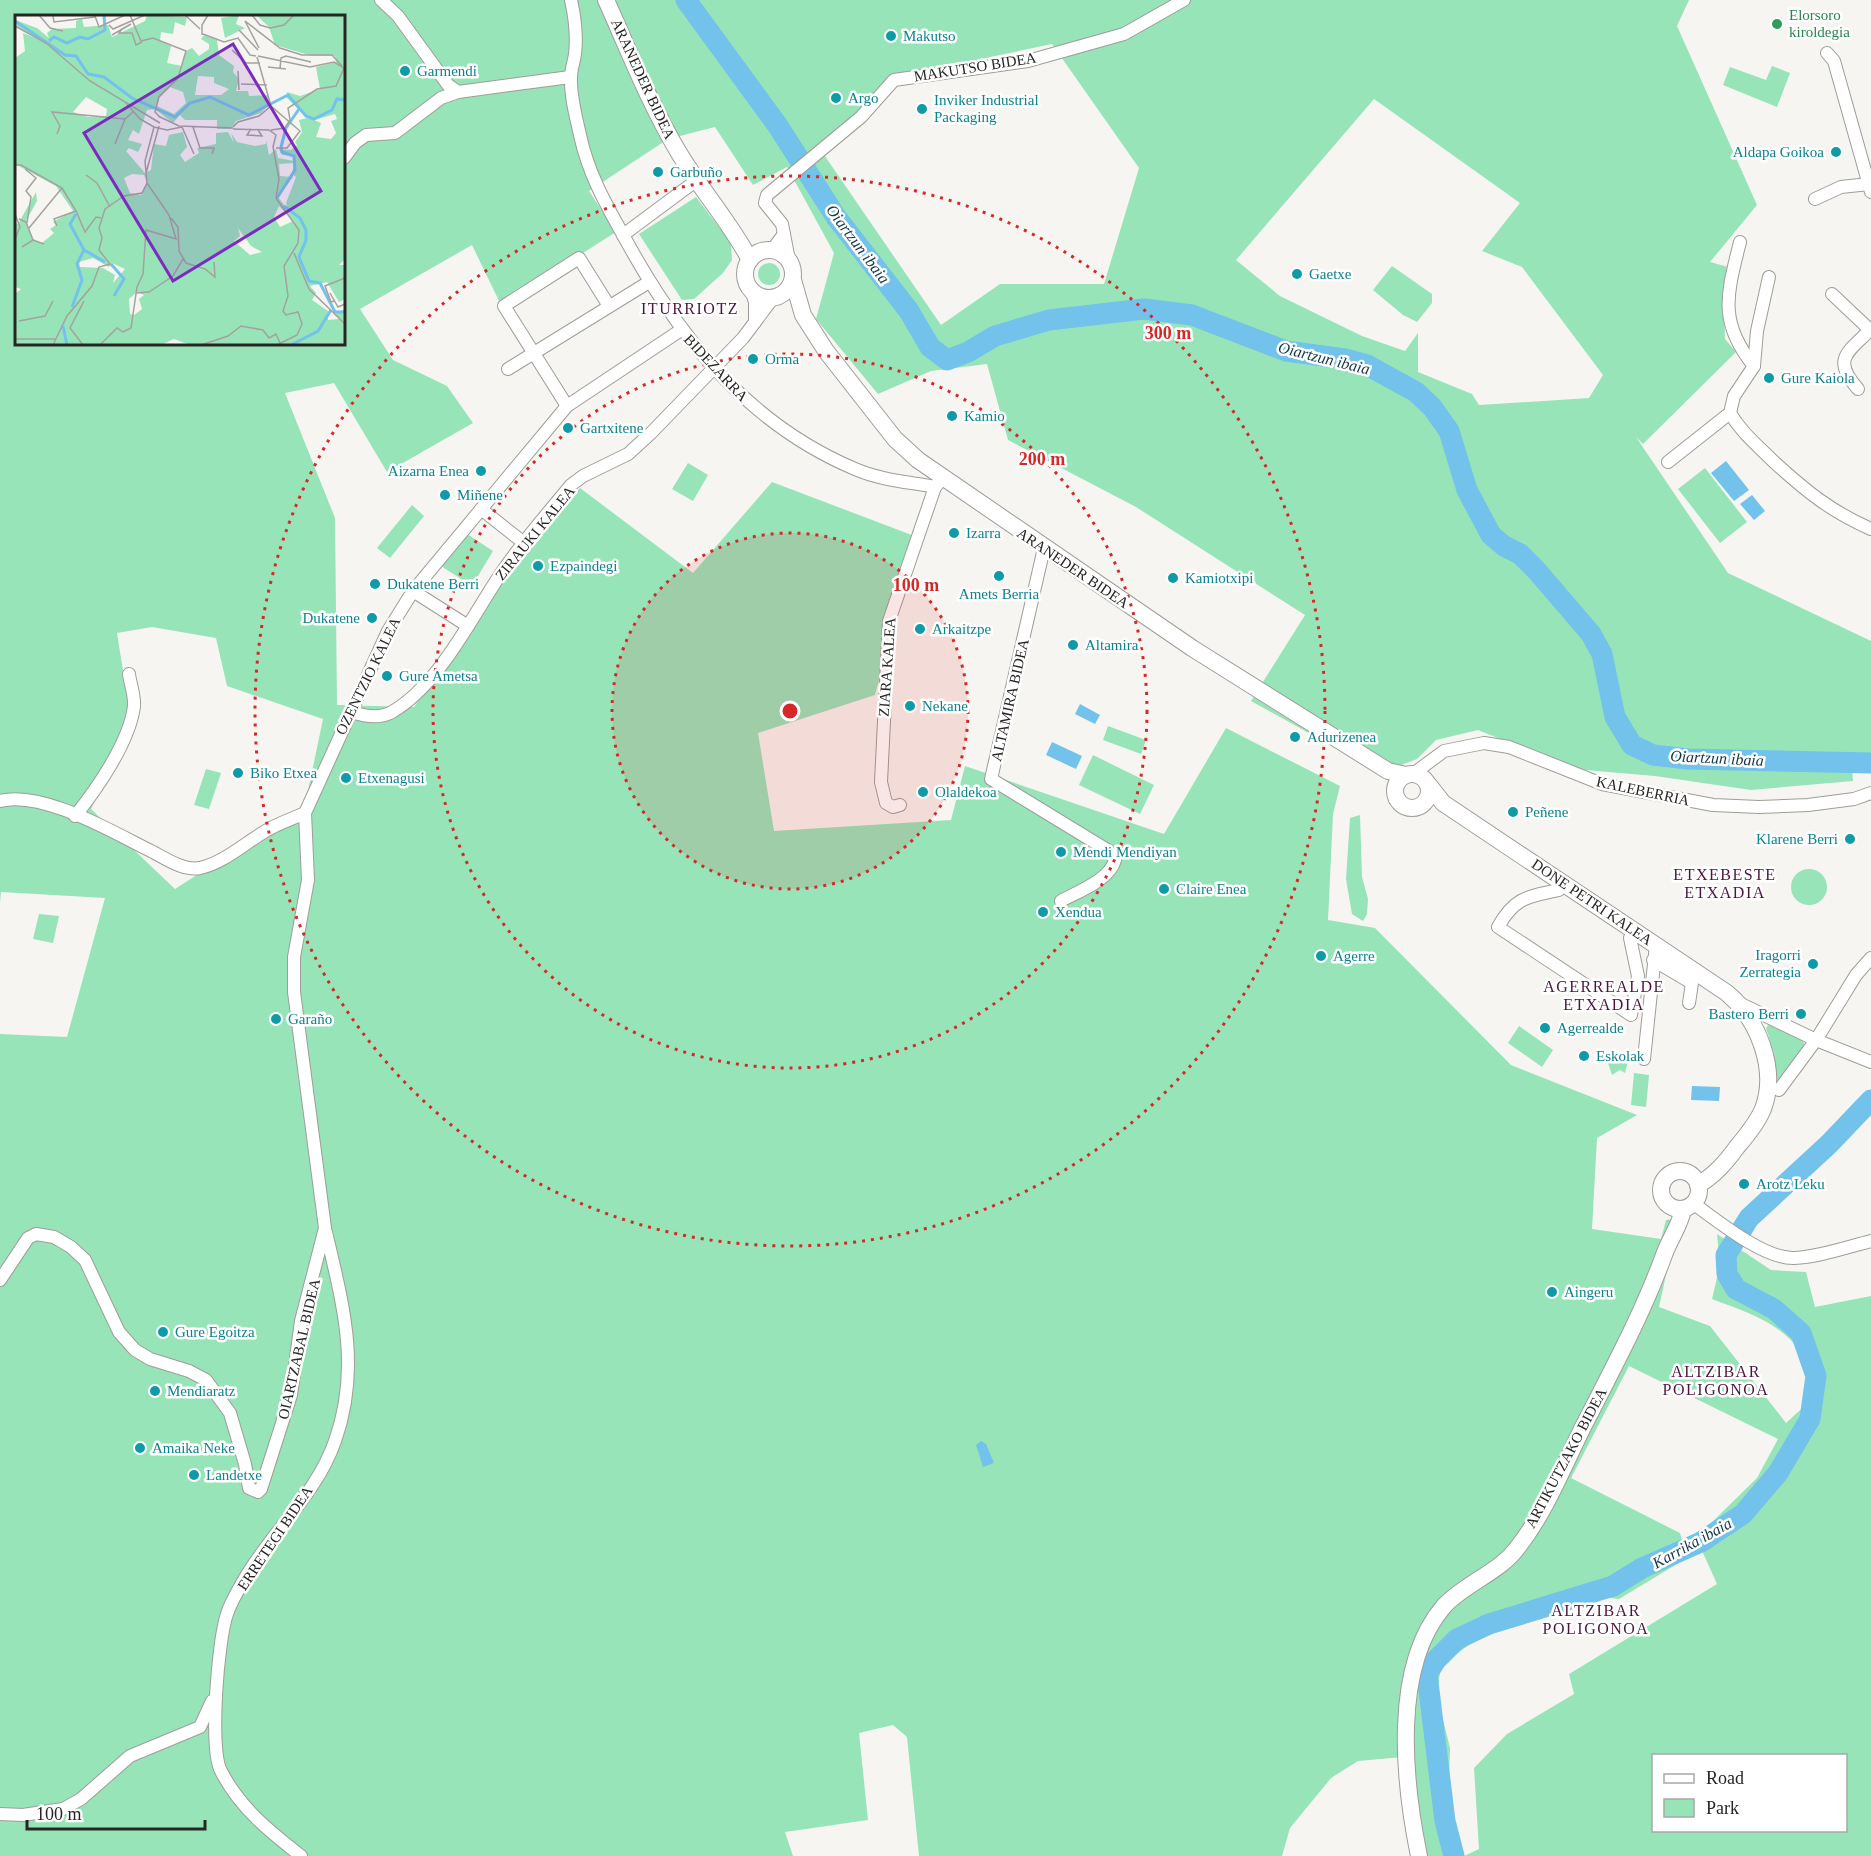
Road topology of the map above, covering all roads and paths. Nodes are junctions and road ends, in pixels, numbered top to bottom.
1 (381, 0) edge
2 (572, 0) edge
3 (606, 0) edge
4 (1184, 0) edge
5 (1827, 52) dead end
6 (570, 76) junction
7 (459, 92) junction
8 (345, 157) edge
9 (697, 180) junction
10 (1870, 188) edge
11 (1815, 199) dead end
12 (722, 216) junction
13 (784, 234) junction
14 (623, 235) junction
15 (1740, 242) dead end
16 (769, 250) junction
17 (750, 260) junction
18 (789, 260) junction
19 (1769, 277) dead end
20 (793, 280) junction
21 (649, 282) junction
22 (751, 290) junction
23 (1832, 294) dead end
24 (775, 298) junction
25 (609, 306) junction
26 (803, 315) junction
27 (754, 323) junction
28 (1870, 329) edge
29 (681, 330) junction
30 (534, 353) junction
31 (1754, 366) junction
32 (508, 369) dead end
33 (713, 369) junction
34 (1858, 389) dead end
35 (567, 406) junction
36 (1730, 413) junction
37 (1668, 462) dead end
38 (939, 483) junction
39 (481, 509) junction
40 (1871, 529) edge
41 (524, 543) junction
42 (1044, 548) junction
43 (413, 591) junction
44 (468, 626) junction
45 (129, 674) dead end
46 (352, 711) junction
47 (1412, 776) junction
48 (1871, 793) edge
49 (0, 801) edge
50 (1443, 803) junction
51 (900, 805) dead end
52 (1424, 805) junction
53 (305, 813) junction
54 (75, 816) junction
55 (1564, 883) junction
56 (1061, 901) dead end
57 (1634, 930) junction
58 (1654, 953) junction
59 (1871, 958) edge
60 (1689, 1003) dead end
61 (1740, 1004) junction
62 (1816, 1040) junction
63 (1644, 1059) dead end
64 (1871, 1062) edge
65 (1773, 1084) junction
66 (1698, 1185) junction
67 (1689, 1206) junction
68 (325, 1228) junction
69 (1871, 1241) edge
70 (0, 1280) edge
71 (217, 1686) junction
72 (0, 1814) edge
73 (302, 1856) edge
74 (1419, 1856) edge

1 - 7 street
2 - 6 street, BIDEZARRA
3 - 9 street, ARANEDER BIDEA
4 - 13 street, MAKUTSO BIDEA
5 - 10 street
6 - 7 street
6 - 14 street, BIDEZARRA
7 - 8 street
9 - 12 street, ARANEDER BIDEA
9 - 14 street
10 - 11 street
12 - 16 street, ARANEDER BIDEA
12 - 17 street, ARANEDER BIDEA
13 - 16 street
13 - 18 street
14 - 21 street, BIDEZARRA
15 - 31 street
16 - 17 street
16 - 18 street
17 - 22 street
18 - 20 street
19 - 31 street
20 - 24 street
20 - 26 street, ARANEDER BIDEA
21 - 25 street
21 - 29 street, BIDEZARRA
22 - 24 street
22 - 27 street
23 - 28 street
24 - 26 street, ARANEDER BIDEA
24 - 27 street, ZIRAUKI KALEA
25 - 30 street
25 - 30 street
26 - 38 street, ARANEDER BIDEA
27 - 33 street, ZIRAUKI KALEA
28 - 34 street
29 - 33 street, BIDEZARRA
29 - 35 street, OZENTZIO KALEA
30 - 32 street
30 - 35 street
31 - 36 street
33 - 38 street, BIDEZARRA
33 - 41 street, ZIRAUKI KALEA
35 - 39 street, OZENTZIO KALEA
36 - 37 street
36 - 40 street
38 - 42 street, ARANEDER BIDEA
38 - 51 street, ZIARA KALEA
39 - 41 street
39 - 43 street, OZENTZIO KALEA
41 - 44 street, ZIRAUKI KALEA
42 - 47 street, ARANEDER BIDEA
42 - 56 street, ALTAMIRA BIDEA
43 - 44 street
43 - 46 street, OZENTZIO KALEA
44 - 46 street, ZIRAUKI KALEA
45 - 54 street
46 - 53 street, OZENTZIO KALEA
47 - 48 street, KALEBERRIA
47 - 50 street, DONE PETRI KALEA
47 - 52 street
47 - 52 street
49 - 54 street
50 - 52 street
50 - 55 street, DONE PETRI KALEA
53 - 54 street
53 - 68 street, OIARTZABAL BIDEA
55 - 57 street, DONE PETRI KALEA
55 - 57 street
57 - 58 street, DONE PETRI KALEA
58 - 60 street
58 - 61 street, DONE PETRI KALEA
58 - 63 street
59 - 62 street
61 - 62 street, DONE PETRI KALEA
61 - 65 street, DONE PETRI KALEA
62 - 64 street, DONE PETRI KALEA
62 - 65 street
65 - 66 street
66 - 67 street
66 - 67 street
67 - 69 street
67 - 74 street, ARTIKUTZAKO BIDEA
68 - 70 street, OIARTZABAL BIDEA
68 - 71 street, ERRETEGI BIDEA
71 - 72 street
71 - 73 street, ERRETEGI BIDEA

